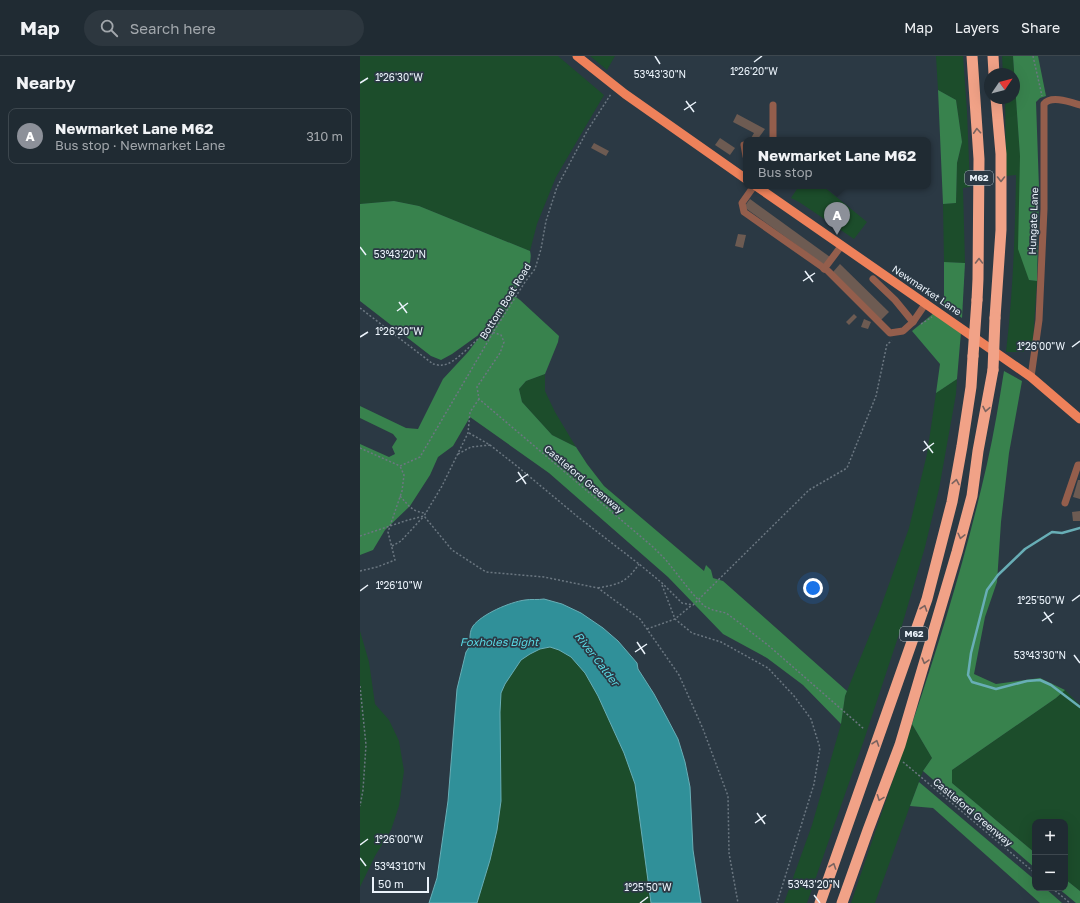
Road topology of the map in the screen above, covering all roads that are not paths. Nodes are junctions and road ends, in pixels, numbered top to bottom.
1 (577, 56) edge
2 (972, 56) edge
3 (993, 56) edge
4 (994, 68) edge
5 (996, 104) edge
6 (773, 105) dead end
7 (1080, 105) edge
8 (773, 137) edge
9 (743, 174) edge
10 (753, 189) edge
11 (759, 189) edge
12 (842, 245) junction
13 (824, 269) junction
14 (873, 278) dead end
15 (926, 303) junction
16 (913, 322) junction
17 (1031, 377) junction
18 (1080, 419) edge
19 (1080, 465) edge
20 (1065, 504) dead end
21 (820, 903) edge
22 (842, 903) edge

1 - 9 main road
21 -> 2 highway, M62, bridge
3 - 4 highway
5 -> 22 highway, M62, bridge
6 - 8 street
7 - 17 street, Hungate Lane
10 - 13 street
11 - 12 main road, Newmarket Lane
12 - 13 street
12 - 15 main road, Newmarket Lane
13 - 16 street
14 - 16 street
15 - 16 street
15 - 17 main road, Newmarket Lane
17 - 18 main road, Newmarket Lane
19 - 20 street

